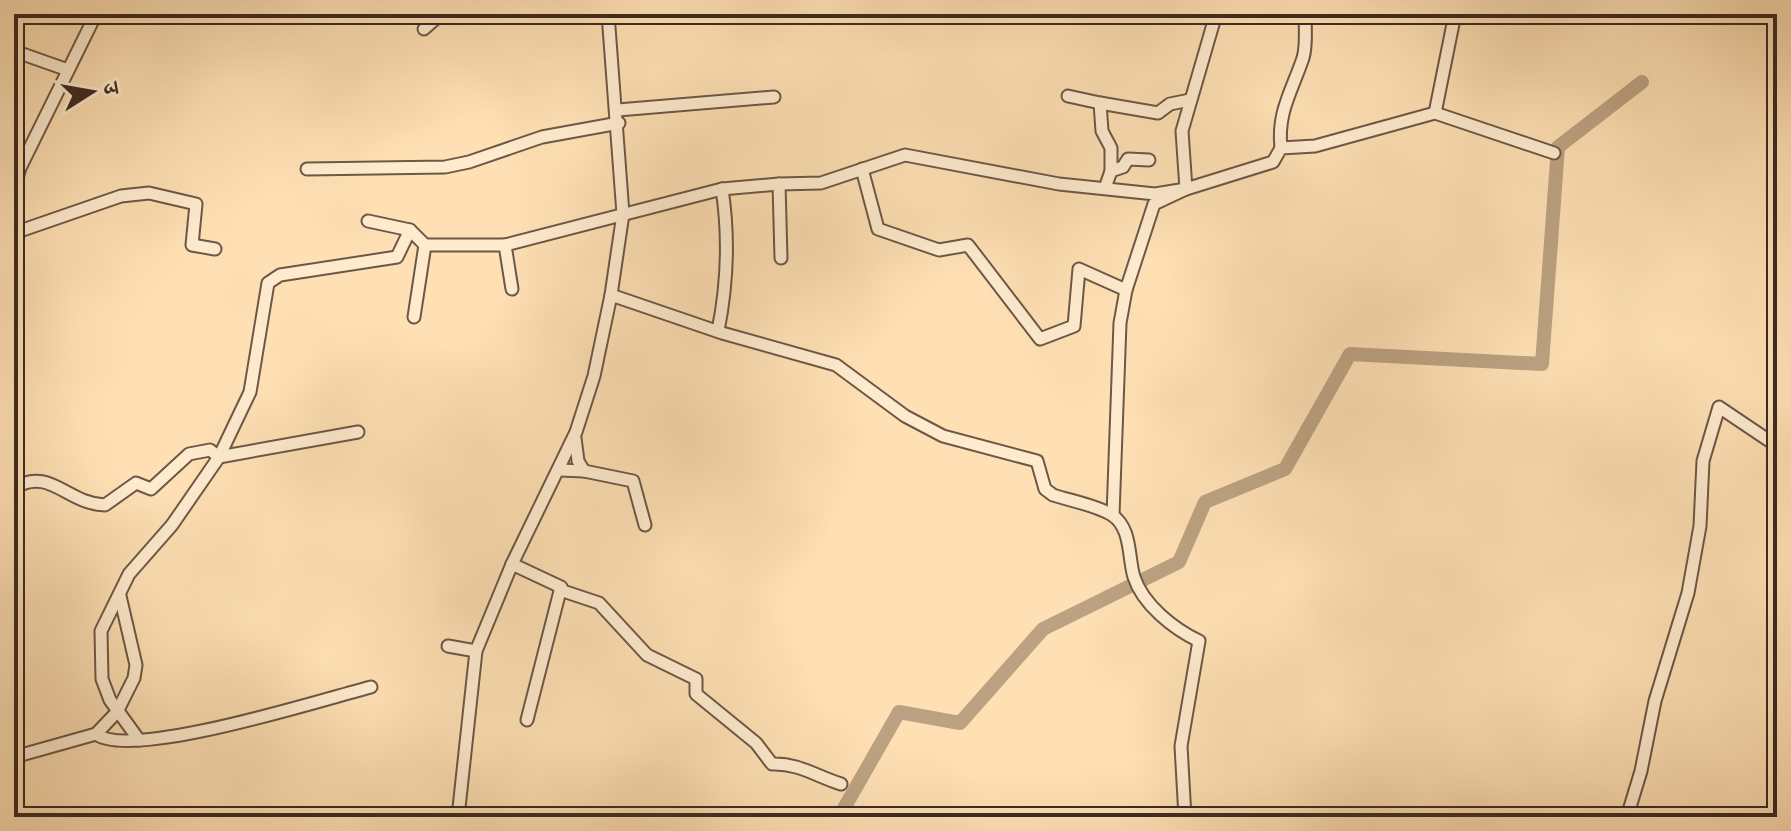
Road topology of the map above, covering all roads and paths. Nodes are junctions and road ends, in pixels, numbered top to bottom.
1 (96, 14) edge
2 (441, 14) edge
3 (608, 14) edge
4 (1216, 14) edge
5 (1305, 14) edge
6 (1455, 14) edge
7 (424, 29) dead end
8 (14, 51) edge
9 (68, 70) junction
10 (1068, 96) dead end
11 (774, 97) dead end
12 (1190, 100) junction
13 (1100, 103) junction
14 (618, 110) junction
15 (1435, 113) junction
16 (619, 123) junction
17 (1182, 131) junction
18 (1169, 132) dead end
19 (1281, 148) junction
20 (1554, 153) dead end
21 (1149, 160) dead end
22 (307, 169) dead end
23 (862, 169) junction
24 (1111, 171) junction
25 (779, 184) junction
26 (14, 188) edge
27 (1105, 188) junction
28 (722, 189) junction
29 (1186, 189) junction
30 (623, 214) junction
31 (368, 221) dead end
32 (410, 230) junction
33 (14, 233) edge
34 (425, 245) junction
35 (505, 245) junction
36 (215, 249) dead end
37 (781, 258) dead end
38 (512, 289) dead end
39 (1126, 290) junction
40 (611, 295) junction
41 (414, 317) dead end
42 (718, 331) junction
43 (358, 432) dead end
44 (574, 435) junction
45 (1777, 446) edge
46 (219, 457) junction
47 (560, 470) junction
48 (584, 471) junction
49 (14, 488) edge
50 (1113, 515) junction
51 (645, 525) dead end
52 (512, 564) junction
53 (560, 590) junction
54 (120, 596) junction
55 (448, 646) dead end
56 (476, 651) junction
57 (371, 687) dead end
58 (117, 712) junction
59 (527, 720) dead end
60 (96, 734) junction
61 (139, 740) junction
62 (14, 757) edge
63 (841, 784) dead end
64 (458, 817) edge
65 (1185, 817) edge
66 (1627, 817) edge

1 - 9 street
2 - 7 street
3 - 14 street
4 - 12 street
5 - 19 street
6 - 15 street
8 - 9 street
9 - 26 street
10 - 13 street
11 - 14 street
12 - 13 street
12 - 17 street
13 - 24 street
14 - 16 street
15 - 19 street
15 - 20 street
16 - 22 street
16 - 30 street
17 - 18 street
17 - 29 street
19 - 29 street
21 - 24 street
23 - 25 street
23 - 27 street
23 - 39 street
24 - 27 street
25 - 28 street
25 - 37 street
27 - 29 street
28 - 30 street
28 - 42 street
29 - 39 street
30 - 35 street
30 - 40 street
31 - 32 street
32 - 34 street
32 - 46 street
33 - 36 street
34 - 35 street
34 - 41 street
35 - 38 street
39 - 50 street
40 - 42 street
40 - 44 street
42 - 50 street
43 - 46 street
44 - 47 street
44 - 48 street
45 - 66 street
46 - 49 street
46 - 54 street
47 - 48 street
47 - 52 street
48 - 51 street
50 - 65 street
52 - 53 street
52 - 56 street
53 - 59 street
53 - 63 street
54 - 58 street
54 - 58 street
55 - 56 street
56 - 64 street
57 - 61 street
58 - 60 street
58 - 61 street
60 - 61 street
60 - 62 street

